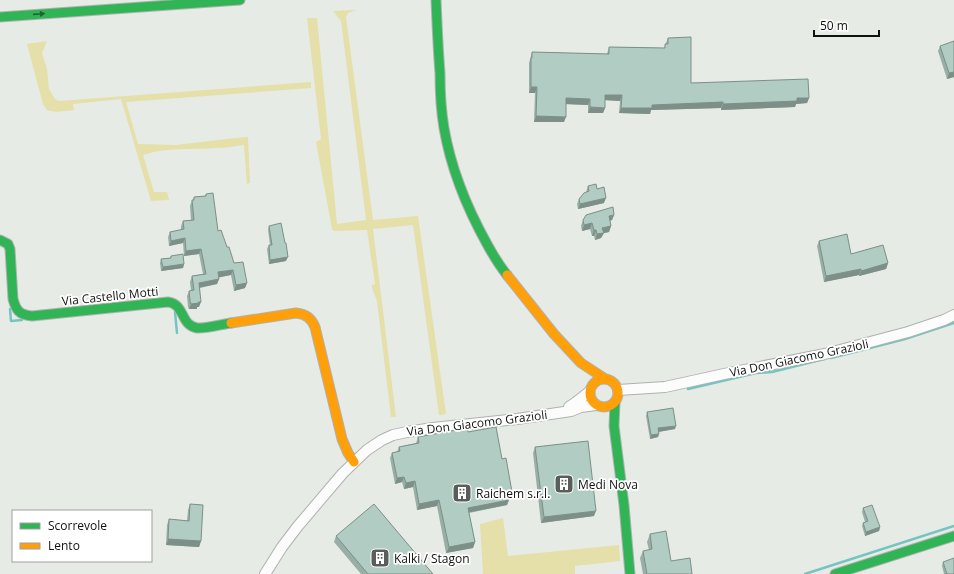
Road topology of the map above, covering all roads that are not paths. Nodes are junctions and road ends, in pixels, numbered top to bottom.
1 (240, 0) edge
2 (436, 0) edge
3 (0, 17) edge
4 (0, 240) edge
5 (954, 315) edge
6 (581, 363) junction
7 (604, 378) junction
8 (588, 384) junction
9 (618, 390) junction
10 (615, 402) junction
11 (598, 406) junction
12 (561, 412) junction
13 (614, 426) junction
14 (354, 462) junction
15 (954, 536) edge
16 (265, 574) edge
17 (630, 574) edge
18 (836, 574) edge

3 -> 1 main road
2 - 6 main road
4 - 14 main road, Via Castello Motti
5 - 9 street, Via Don Giacomo Grazioli
6 - 7 main road
6 - 8 main road
7 - 8 main road
7 - 9 main road
8 - 11 main road
8 - 12 street, Via Don Giacomo Grazioli
9 - 10 main road
10 - 11 main road
10 - 13 main road
11 - 12 street, Via Don Giacomo Grazioli
11 - 13 main road
12 - 14 street, Via Don Giacomo Grazioli
13 - 17 main road
14 - 16 street, Via Don Giacomo Grazioli
15 - 18 main road

